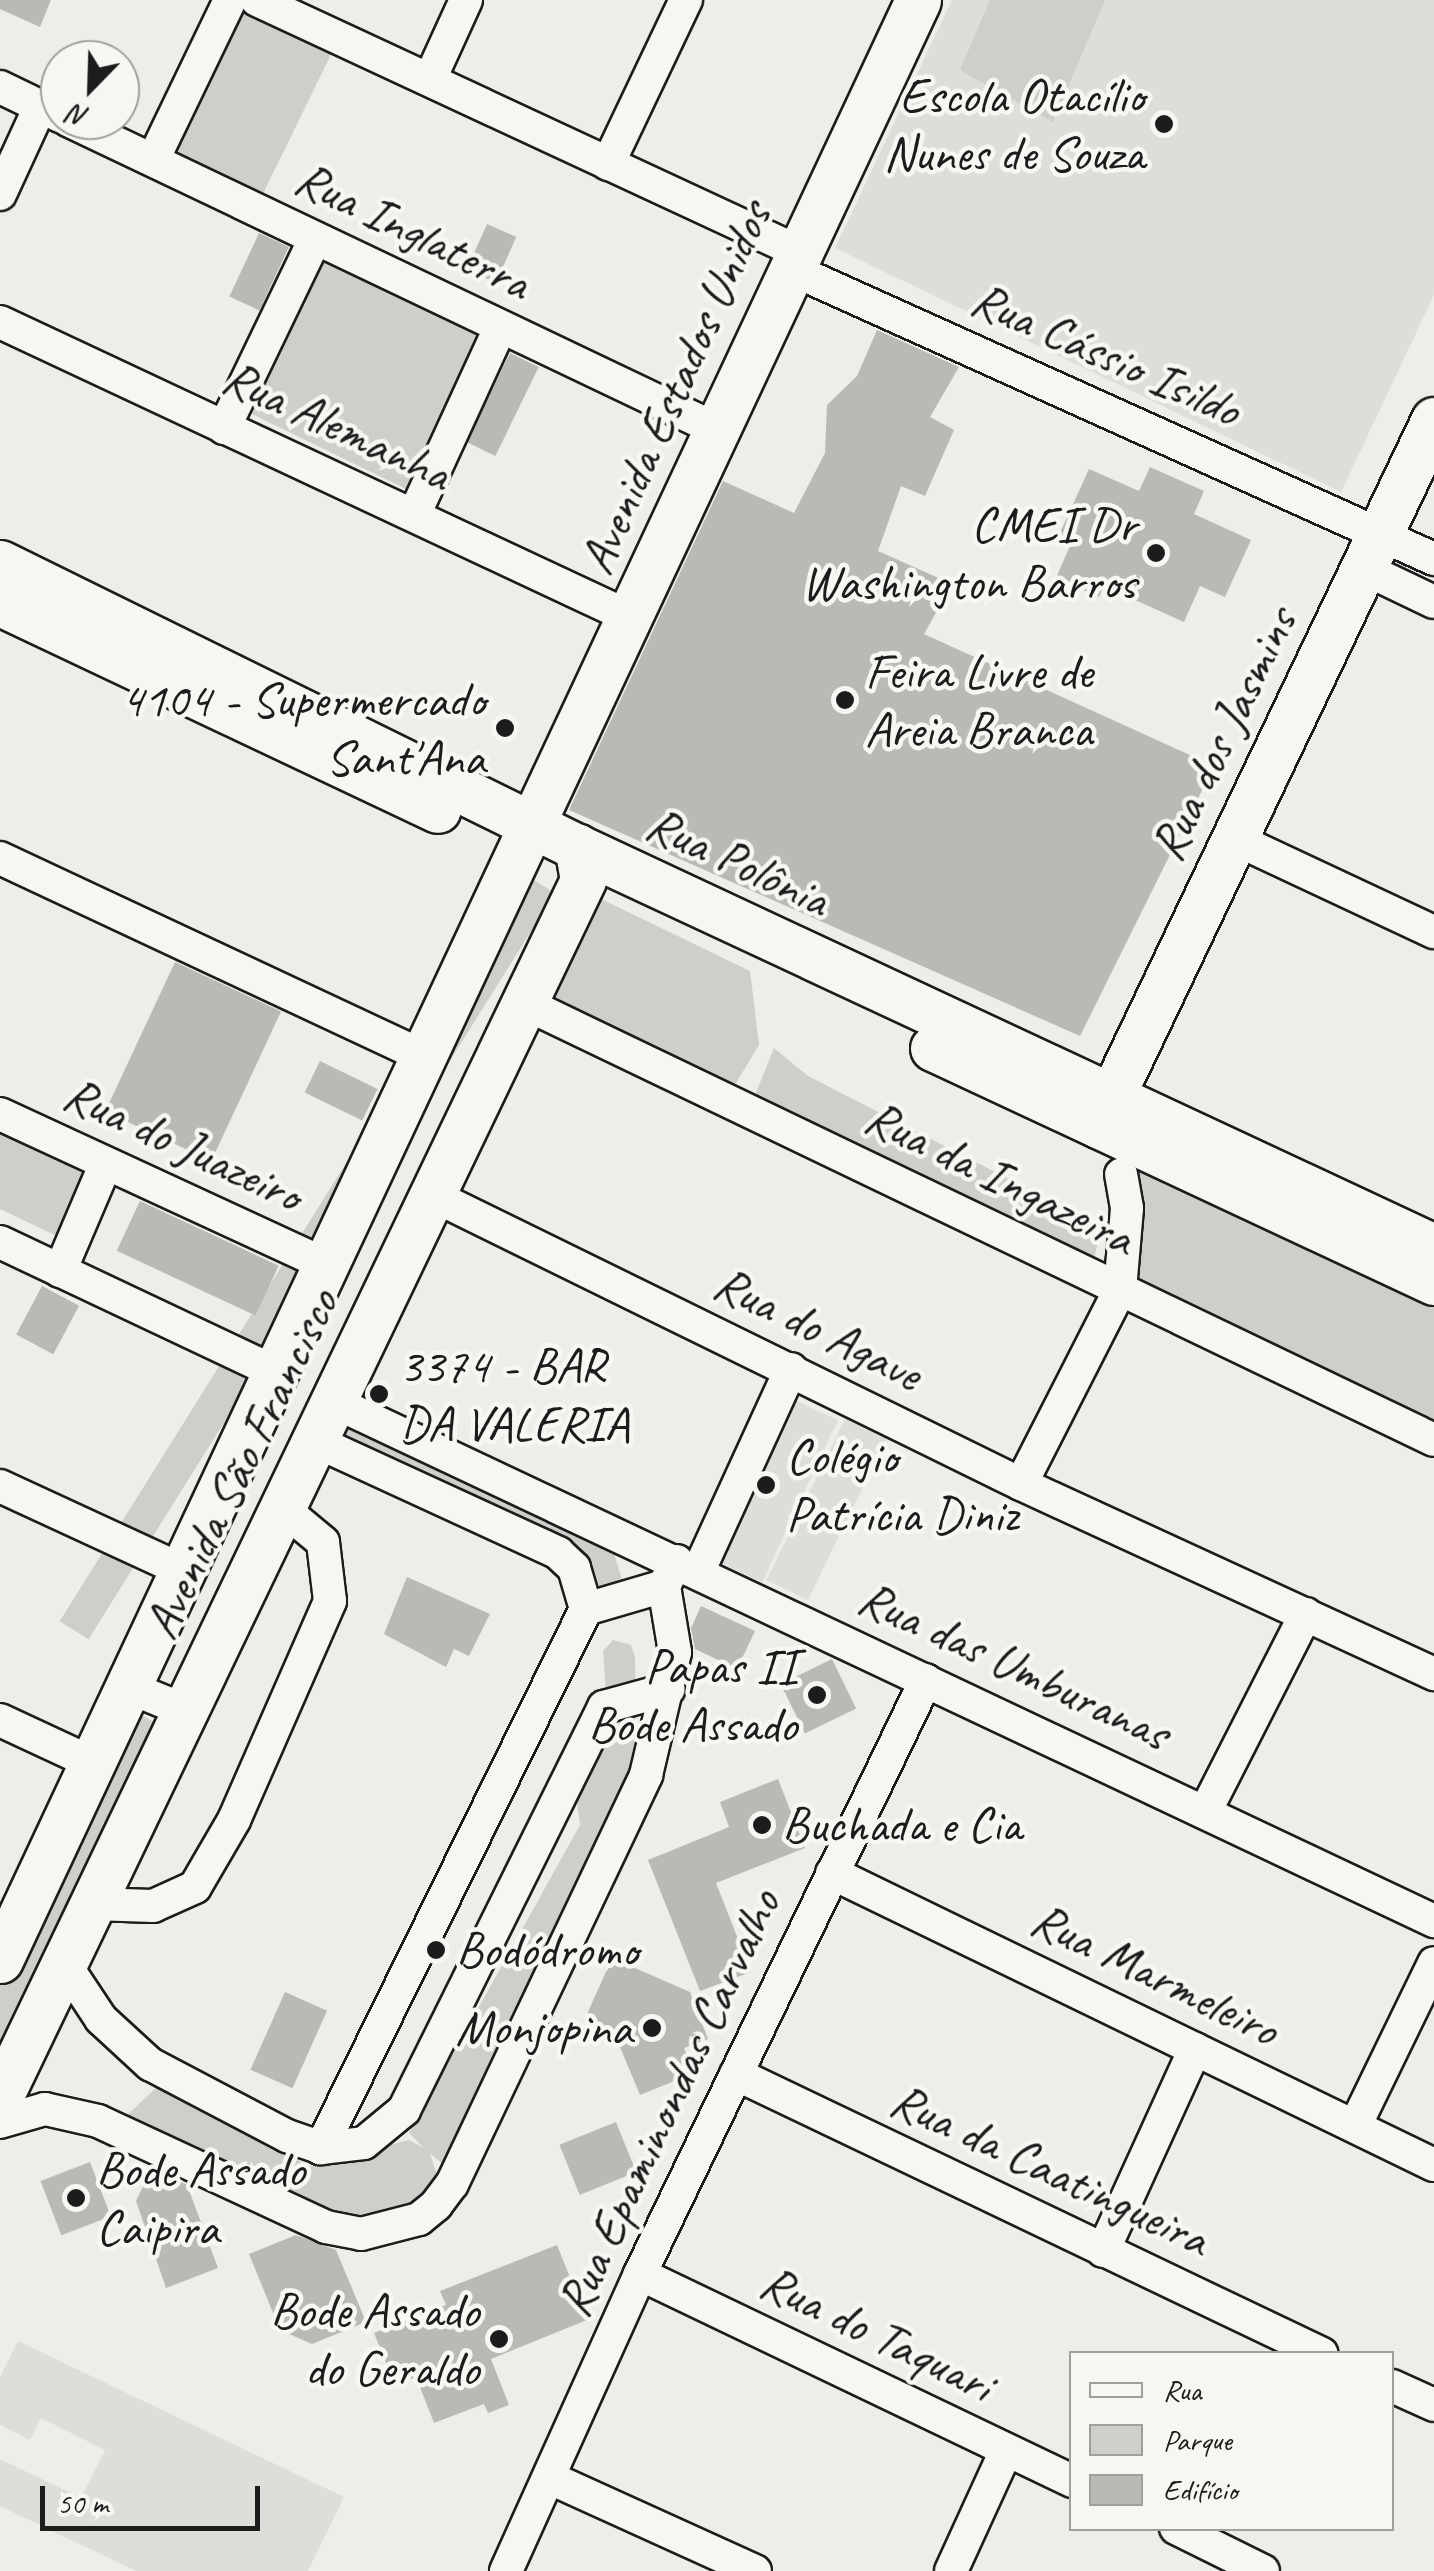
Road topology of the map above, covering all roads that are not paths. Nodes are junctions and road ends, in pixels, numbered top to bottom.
1 (230, 0) edge
2 (257, 0) edge
3 (466, 0) edge
4 (686, 0) edge
5 (918, 0) edge
6 (430, 80) junction
7 (0, 87) edge
8 (40, 106) edge
9 (40, 137) edge
10 (110, 140) edge
11 (152, 160) junction
12 (608, 164) junction
13 (0, 194) edge
14 (315, 240) junction
15 (793, 260) junction
16 (0, 322) edge
17 (500, 328) junction
18 (1434, 420) edge
19 (224, 428) junction
20 (716, 429) junction
21 (414, 515) junction
22 (1372, 552) junction
23 (1434, 559) edge
24 (0, 563) edge
25 (1434, 602) edge
26 (0, 603) edge
27 (632, 618) junction
28 (526, 836) junction
29 (1234, 838) junction
30 (0, 858) edge
31 (580, 863) junction
32 (1434, 932) edge
33 (524, 1004) junction
34 (421, 1055) junction
35 (1104, 1112) junction
36 (0, 1114) edge
37 (106, 1163) junction
38 (1121, 1175) dead end
39 (432, 1195) junction
40 (0, 1242) edge
41 (1434, 1248) edge
42 (324, 1264) junction
43 (60, 1271) junction
44 (1434, 1282) edge
45 (1120, 1290) junction
46 (791, 1369) junction
47 (279, 1374) junction
48 (323, 1421) junction
49 (1434, 1440) edge
50 (1021, 1484) junction
51 (0, 1486) edge
52 (282, 1508) junction
53 (180, 1569) junction
54 (680, 1572) junction
55 (586, 1608) junction
56 (1306, 1614) junction
57 (1434, 1674) edge
58 (926, 1680) junction
59 (128, 1686) junction
60 (668, 1689) junction
61 (184, 1710) junction
62 (0, 1720) edge
63 (90, 1762) junction
64 (1206, 1810) junction
65 (832, 1873) junction
66 (93, 1904) junction
67 (1434, 1920) edge
68 (0, 1959) edge
69 (64, 1963) junction
70 (1434, 1964) edge
71 (1196, 2049) junction
72 (736, 2074) junction
73 (0, 2097) edge
74 (0, 2122) edge
75 (1355, 2126) junction
76 (321, 2148) junction
77 (1434, 2165) edge
78 (1103, 2251) junction
79 (640, 2274) junction
80 (1253, 2339) edge
81 (1308, 2351) edge
82 (1394, 2387) edge
83 (1434, 2406) edge
84 (1006, 2451) junction
85 (550, 2478) junction
86 (1069, 2480) edge
87 (1182, 2531) edge
88 (506, 2571) edge
89 (755, 2571) edge
90 (950, 2571) edge
91 (1263, 2571) edge

1 - 11 street
2 - 6 street, Rua Cássio Isildo
3 - 6 street
4 - 12 street
5 - 15 main road, Avenida Estados Unidos
6 - 12 street, Rua Cássio Isildo
7 - 8 street, Rua Inglaterra
9 - 13 street
10 - 11 street, Rua Inglaterra
11 - 14 street, Rua Inglaterra
12 - 15 street, Rua Cássio Isildo
14 - 17 street, Rua Inglaterra
14 - 19 street
15 - 20 main road, Avenida Estados Unidos
15 - 22 street, Rua Cássio Isildo
16 - 19 street, Rua Alemanha
17 - 20 street, Rua Inglaterra
17 - 21 street
18 - 22 main road, Rua dos Jasmins
19 - 21 street, Rua Alemanha
20 - 27 main road, Avenida Estados Unidos
21 - 27 street, Rua Alemanha
22 - 23 street
22 - 25 street
22 - 29 main road, Rua dos Jasmins
24 - 28 main road, Rua Polônia
26 - 28 main road, Rua Polônia
27 - 28 main road, Avenida Estados Unidos
28 - 31 main road, Rua Polônia
28 - 34 main road, Avenida São Francisco
29 - 32 street
29 - 35 main road, Rua dos Jasmins
30 - 34 street
31 - 33 main road, Avenida São Francisco
31 - 35 main road, Rua Polônia
33 - 39 main road, Avenida São Francisco
33 - 45 street, Rua da Ingazeira
34 - 42 main road, Avenida São Francisco
35 - 41 main road, Rua Polônia
35 - 44 main road, Rua Polônia
36 - 37 street, Rua do Juazeiro
37 - 42 street, Rua do Juazeiro
37 - 43 street
38 - 45 street
39 - 46 street, Rua do Agave
39 - 48 main road, Avenida São Francisco
40 - 43 street
42 - 47 main road, Avenida São Francisco
43 - 47 street
45 - 49 street, Rua da Ingazeira
45 - 50 street
46 - 50 street, Rua do Agave
46 - 54 street
47 - 53 main road, Avenida São Francisco
48 - 52 main road, Avenida São Francisco
48 - 54 street, Rua das Umburanas
48 - 55 street
50 - 56 street, Rua do Agave
51 - 53 street
52 - 61 main road, Avenida São Francisco
52 - 66 street
53 - 59 main road, Avenida São Francisco
54 - 55 street
54 - 58 street, Rua das Umburanas
54 - 60 street
55 - 76 street
56 - 57 street, Rua do Agave
56 - 64 street
58 - 64 street, Rua das Umburanas
58 - 65 street, Rua Epaminondas Carvalho
59 - 61 street
59 - 63 main road, Avenida São Francisco
60 - 74 street
60 - 76 street
61 - 66 main road, Avenida São Francisco
62 - 63 street
63 - 68 main road, Avenida São Francisco
64 - 67 street, Rua das Umburanas
65 - 71 street, Rua Marmeleiro
65 - 72 street, Rua Epaminondas Carvalho
66 - 69 main road, Avenida São Francisco
69 - 73 main road, Avenida São Francisco
69 - 76 street
70 - 75 street
71 - 75 street, Rua Marmeleiro
71 - 78 street
72 - 78 street, Rua da Caatingueira
72 - 79 street, Rua Epaminondas Carvalho
75 - 77 street, Rua Marmeleiro
78 - 80 street, Rua da Caatingueira
79 - 84 street, Rua do Taquari
79 - 85 street, Rua Epaminondas Carvalho
80 - 81 street, Rua da Caatingueira
82 - 83 street
84 - 86 street, Rua do Taquari
84 - 90 street
85 - 88 street, Rua Epaminondas Carvalho
85 - 89 street
87 - 91 street

